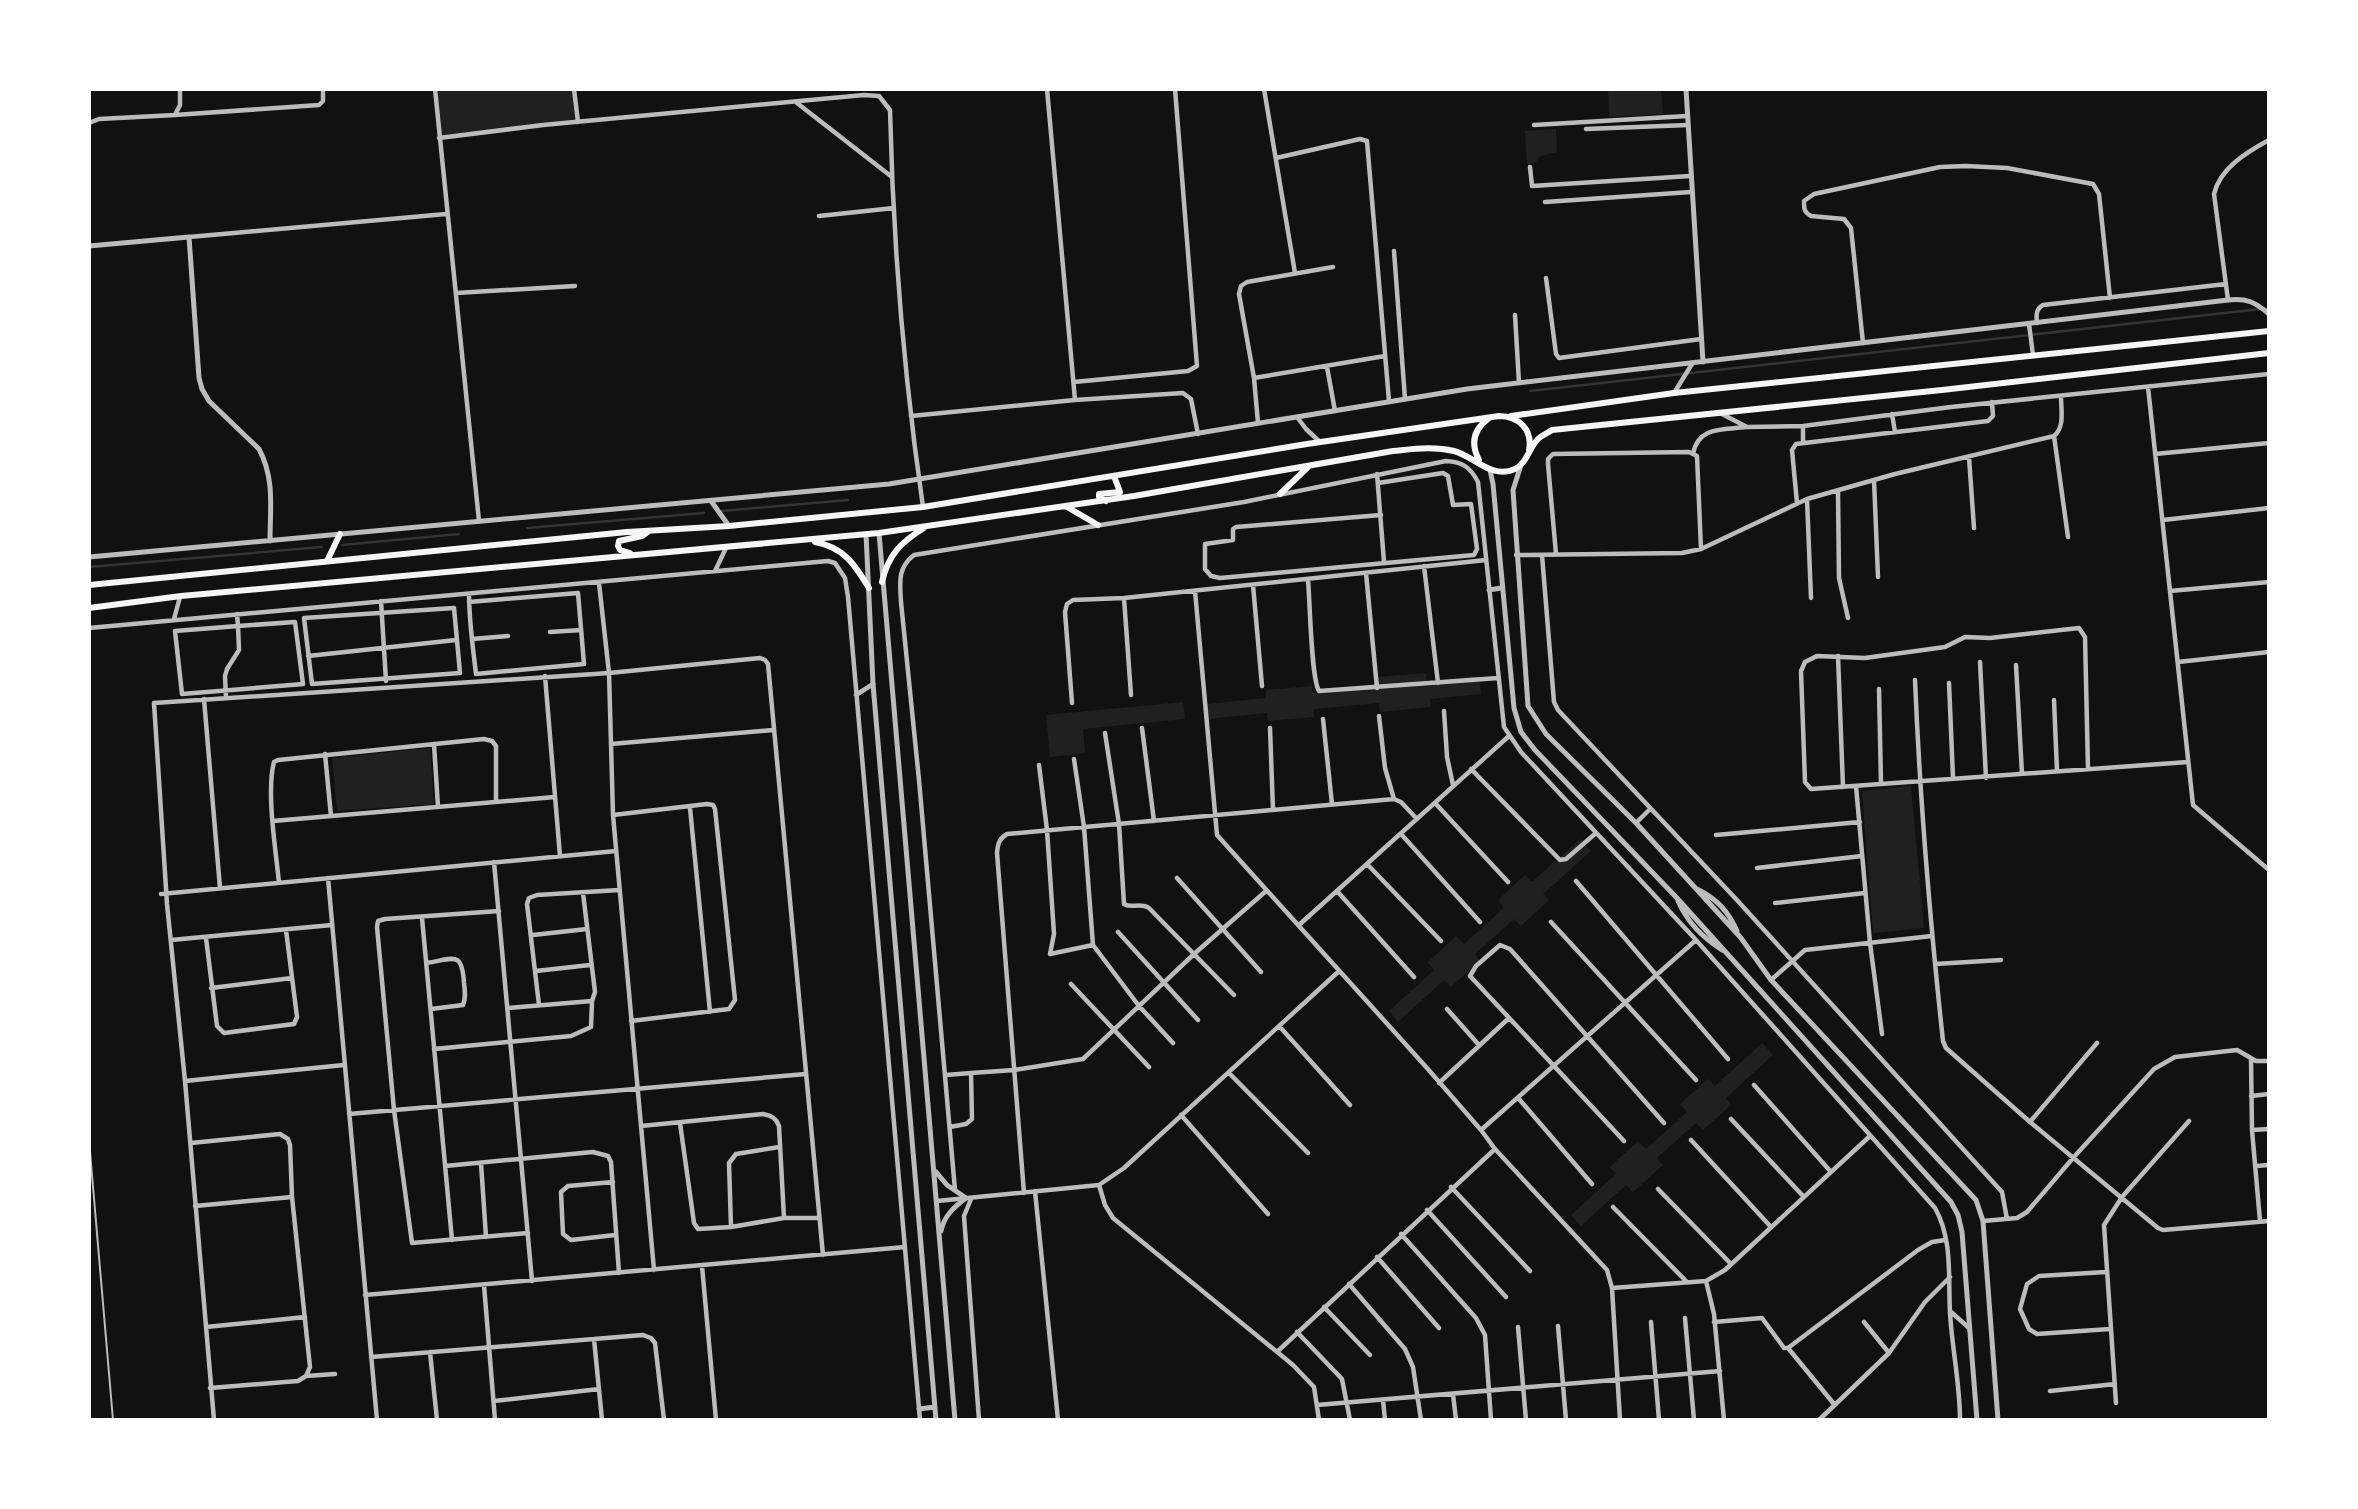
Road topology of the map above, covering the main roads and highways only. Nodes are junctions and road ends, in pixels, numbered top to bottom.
1 (2269, 331) edge
2 (2269, 352) edge
3 (1509, 416) junction
4 (1489, 418) junction
5 (1529, 453) junction
6 (1480, 462) junction
7 (1309, 466) junction
8 (1114, 476) junction
9 (1280, 495) road end
10 (1106, 501) junction
11 (1067, 507) junction
12 (1098, 525) road end
13 (926, 527) junction
14 (649, 531) junction
15 (340, 534) road end
16 (806, 540) junction
17 (635, 555) junction
18 (327, 561) junction
19 (882, 582) road end
20 (89, 585) edge
21 (869, 589) road end
22 (89, 608) edge

1 - 3 main road
2 - 5 main road
3 - 4 main road
3 - 5 main road
4 - 6 main road
4 - 8 main road
5 - 6 main road
6 - 7 main road
7 - 9 main road
7 - 10 main road
8 - 10 main road
8 - 14 main road
10 - 11 main road
11 - 12 main road
11 - 13 main road
13 - 16 main road
13 - 19 main road
14 - 17 main road
14 - 18 main road
15 - 18 main road
16 - 17 main road
16 - 21 main road
17 - 22 main road
18 - 20 main road

